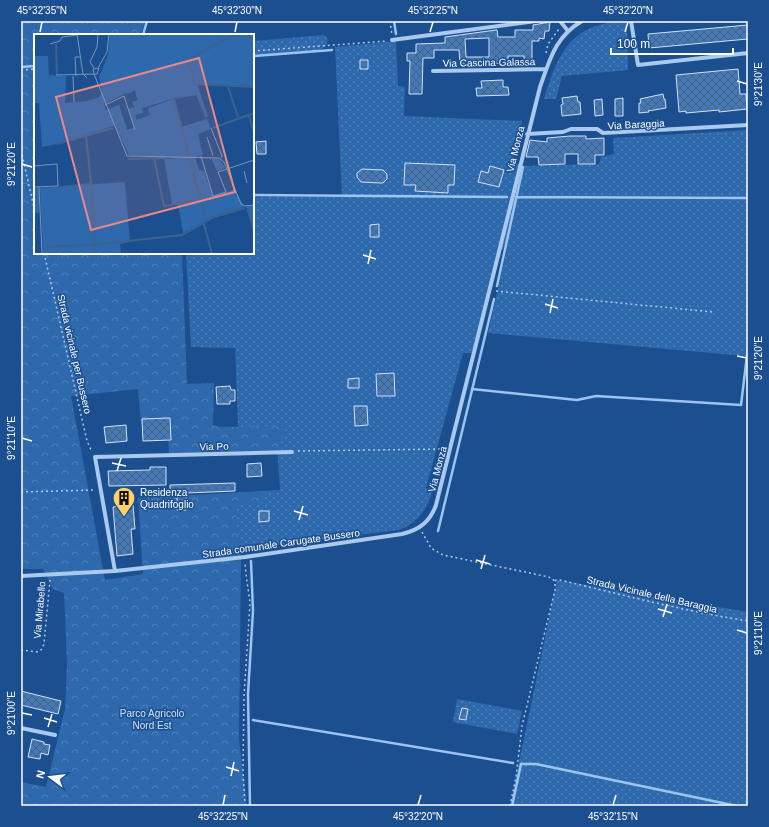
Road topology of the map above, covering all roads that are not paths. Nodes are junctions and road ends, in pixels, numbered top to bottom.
1 (536, 21) edge
2 (560, 21) edge
3 (582, 21) edge
4 (631, 21) edge
5 (568, 31) junction
6 (392, 40) road end
7 (748, 53) edge
8 (546, 69) junction
9 (433, 71) dead end
10 (748, 125) edge
11 (527, 134) junction
12 (292, 452) road end
13 (420, 528) joint
14 (143, 568) joint
15 (115, 571) junction
16 (21, 576) edge
17 (21, 728) edge
18 (55, 735) dead end

1 - 6 street
2 - 5 street
3 - 5 street, Via Monza
4 - 7 street
5 - 8 street, Via Monza
8 - 9 street, Via Cascina Galassa
8 - 11 street, Via Monza
10 - 11 street, Via Baraggia
11 - 13 street, Via Monza
12 - 15 street, Via Po
13 - 14 street, Strada comunale Carugate Bussero
14 - 15 street, Via Mirabello
15 - 16 street, Via Mirabello
17 - 18 street

